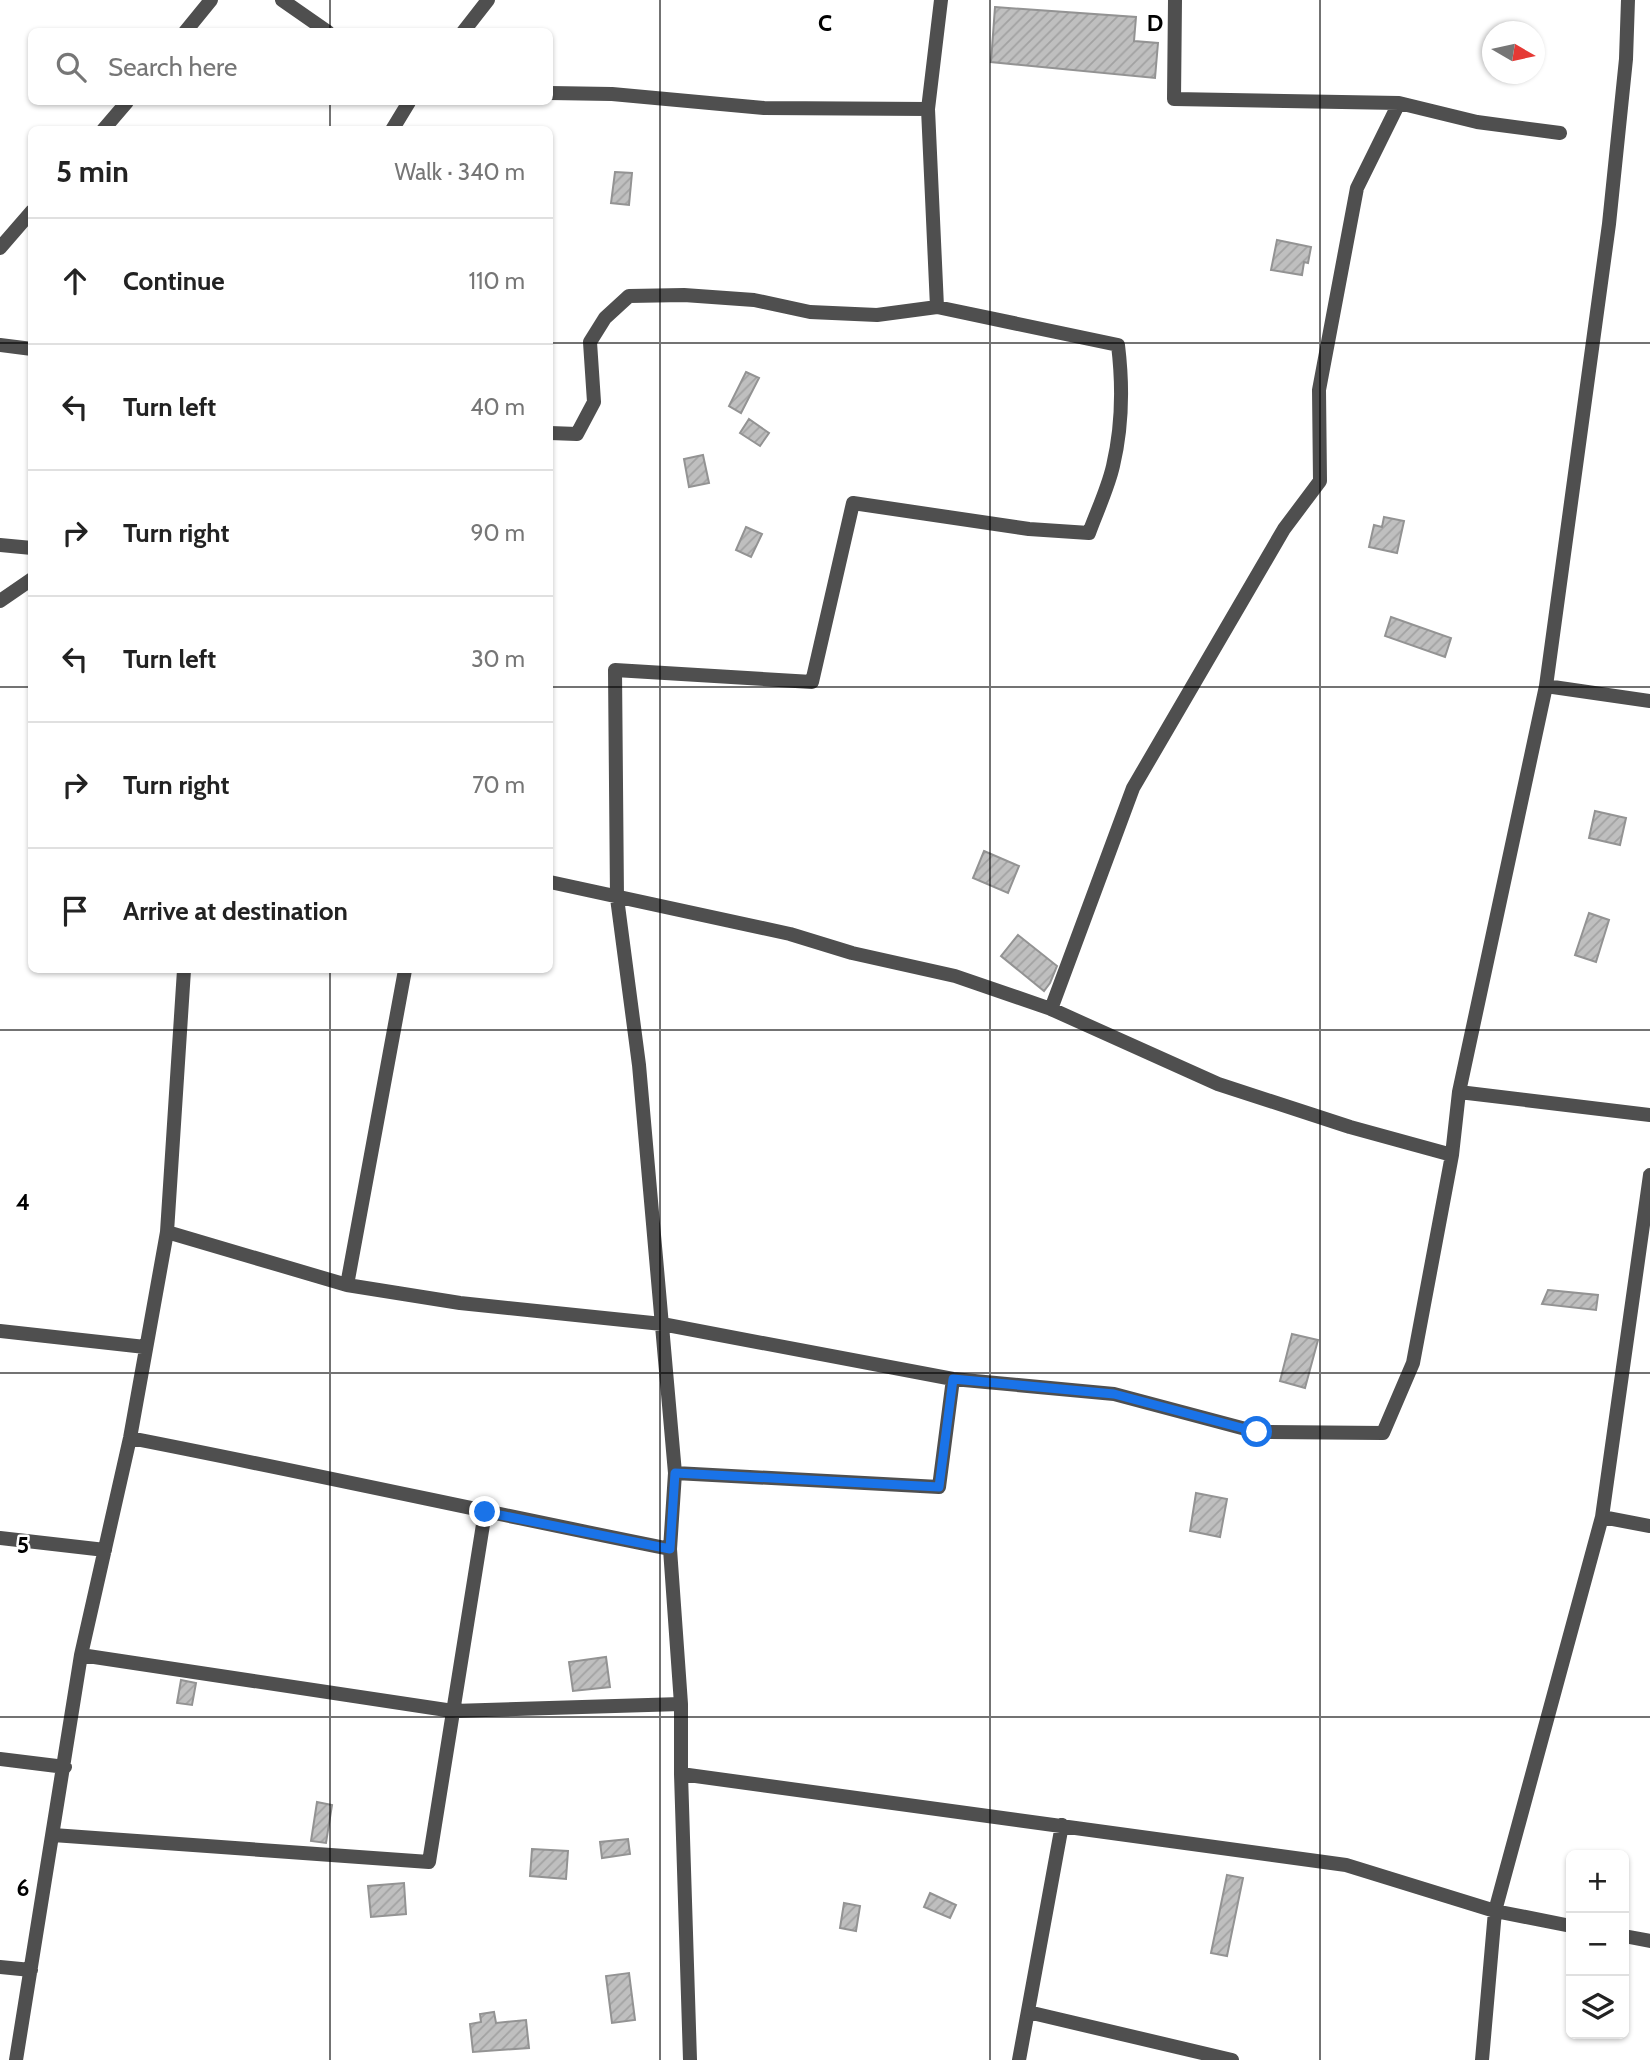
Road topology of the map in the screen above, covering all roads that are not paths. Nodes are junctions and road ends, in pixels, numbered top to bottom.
1 (211, 0) edge
2 (282, 0) edge
3 (488, 0) edge
4 (941, 0) edge
5 (1175, 0) edge
6 (1628, 0) edge
7 (188, 28) edge
8 (322, 28) edge
9 (466, 28) edge
10 (553, 93) edge
11 (1399, 103) junction
12 (124, 105) edge
13 (407, 105) edge
14 (928, 109) junction
15 (106, 126) edge
16 (394, 126) edge
17 (1560, 133) dead end
18 (28, 216) edge
19 (0, 248) edge
20 (937, 306) junction
21 (0, 345) edge
22 (28, 348) edge
23 (553, 433) edge
24 (0, 545) edge
25 (28, 548) edge
26 (28, 582) edge
27 (0, 601) edge
28 (1546, 686) junction
29 (1650, 701) edge
30 (553, 883) edge
31 (617, 898) junction
32 (184, 973) edge
33 (404, 973) edge
34 (1051, 1009) junction
35 (1459, 1092) junction
36 (1650, 1115) edge
37 (1452, 1155) junction
38 (1650, 1175) edge
39 (167, 1231) junction
40 (347, 1285) junction
41 (663, 1324) junction
42 (0, 1331) edge
43 (145, 1347) junction
44 (953, 1379) junction
45 (130, 1438) junction
46 (675, 1473) junction
47 (485, 1512) junction
48 (1602, 1517) junction
49 (1650, 1526) edge
50 (0, 1538) edge
51 (670, 1549) junction
52 (105, 1550) junction
53 (81, 1655) junction
54 (681, 1704) junction
55 (453, 1711) junction
56 (0, 1759) edge
57 (65, 1766) junction
58 (681, 1774) junction
59 (1062, 1825) junction
60 (53, 1835) junction
61 (1495, 1911) junction
62 (1566, 1925) edge
63 (1629, 1937) edge
64 (1650, 1941) edge
65 (0, 1967) edge
66 (31, 1970) junction
67 (1028, 2012) junction
68 (16, 2060) edge
69 (690, 2060) edge
70 (1019, 2060) edge
71 (1232, 2060) edge
72 (1482, 2060) edge

1 - 7 street
2 - 8 street
3 - 9 street
4 - 14 street
5 - 11 street
6 - 28 street
10 - 14 street
11 - 17 street
11 - 34 street
12 - 15 street
13 - 16 street
14 - 20 street
18 - 19 street
20 - 23 street
20 - 31 street
21 - 22 street
24 - 25 street
26 - 27 street
28 - 29 street
28 - 35 street
30 - 31 street
31 - 34 street
31 - 41 street
32 - 39 street
33 - 40 street
34 - 37 street
35 - 36 street
35 - 37 street
37 - 44 street
38 - 48 street
39 - 40 street
39 - 43 street
40 - 41 street
41 - 44 street
41 - 46 street
42 - 43 street
43 - 45 street
44 - 46 street
45 - 47 street
45 - 52 street
46 - 51 street
47 - 51 street
47 - 55 street
48 - 49 street
48 - 61 street
50 - 52 street
51 - 54 street
52 - 53 street
53 - 55 street
53 - 57 street
54 - 55 street
54 - 58 street
55 - 60 street
56 - 57 street
57 - 60 street
58 - 59 street
58 - 69 street
59 - 61 street
59 - 67 street
60 - 66 street
61 - 62 street
61 - 72 street
63 - 64 street
65 - 66 street
66 - 68 street
67 - 70 street
67 - 71 street

